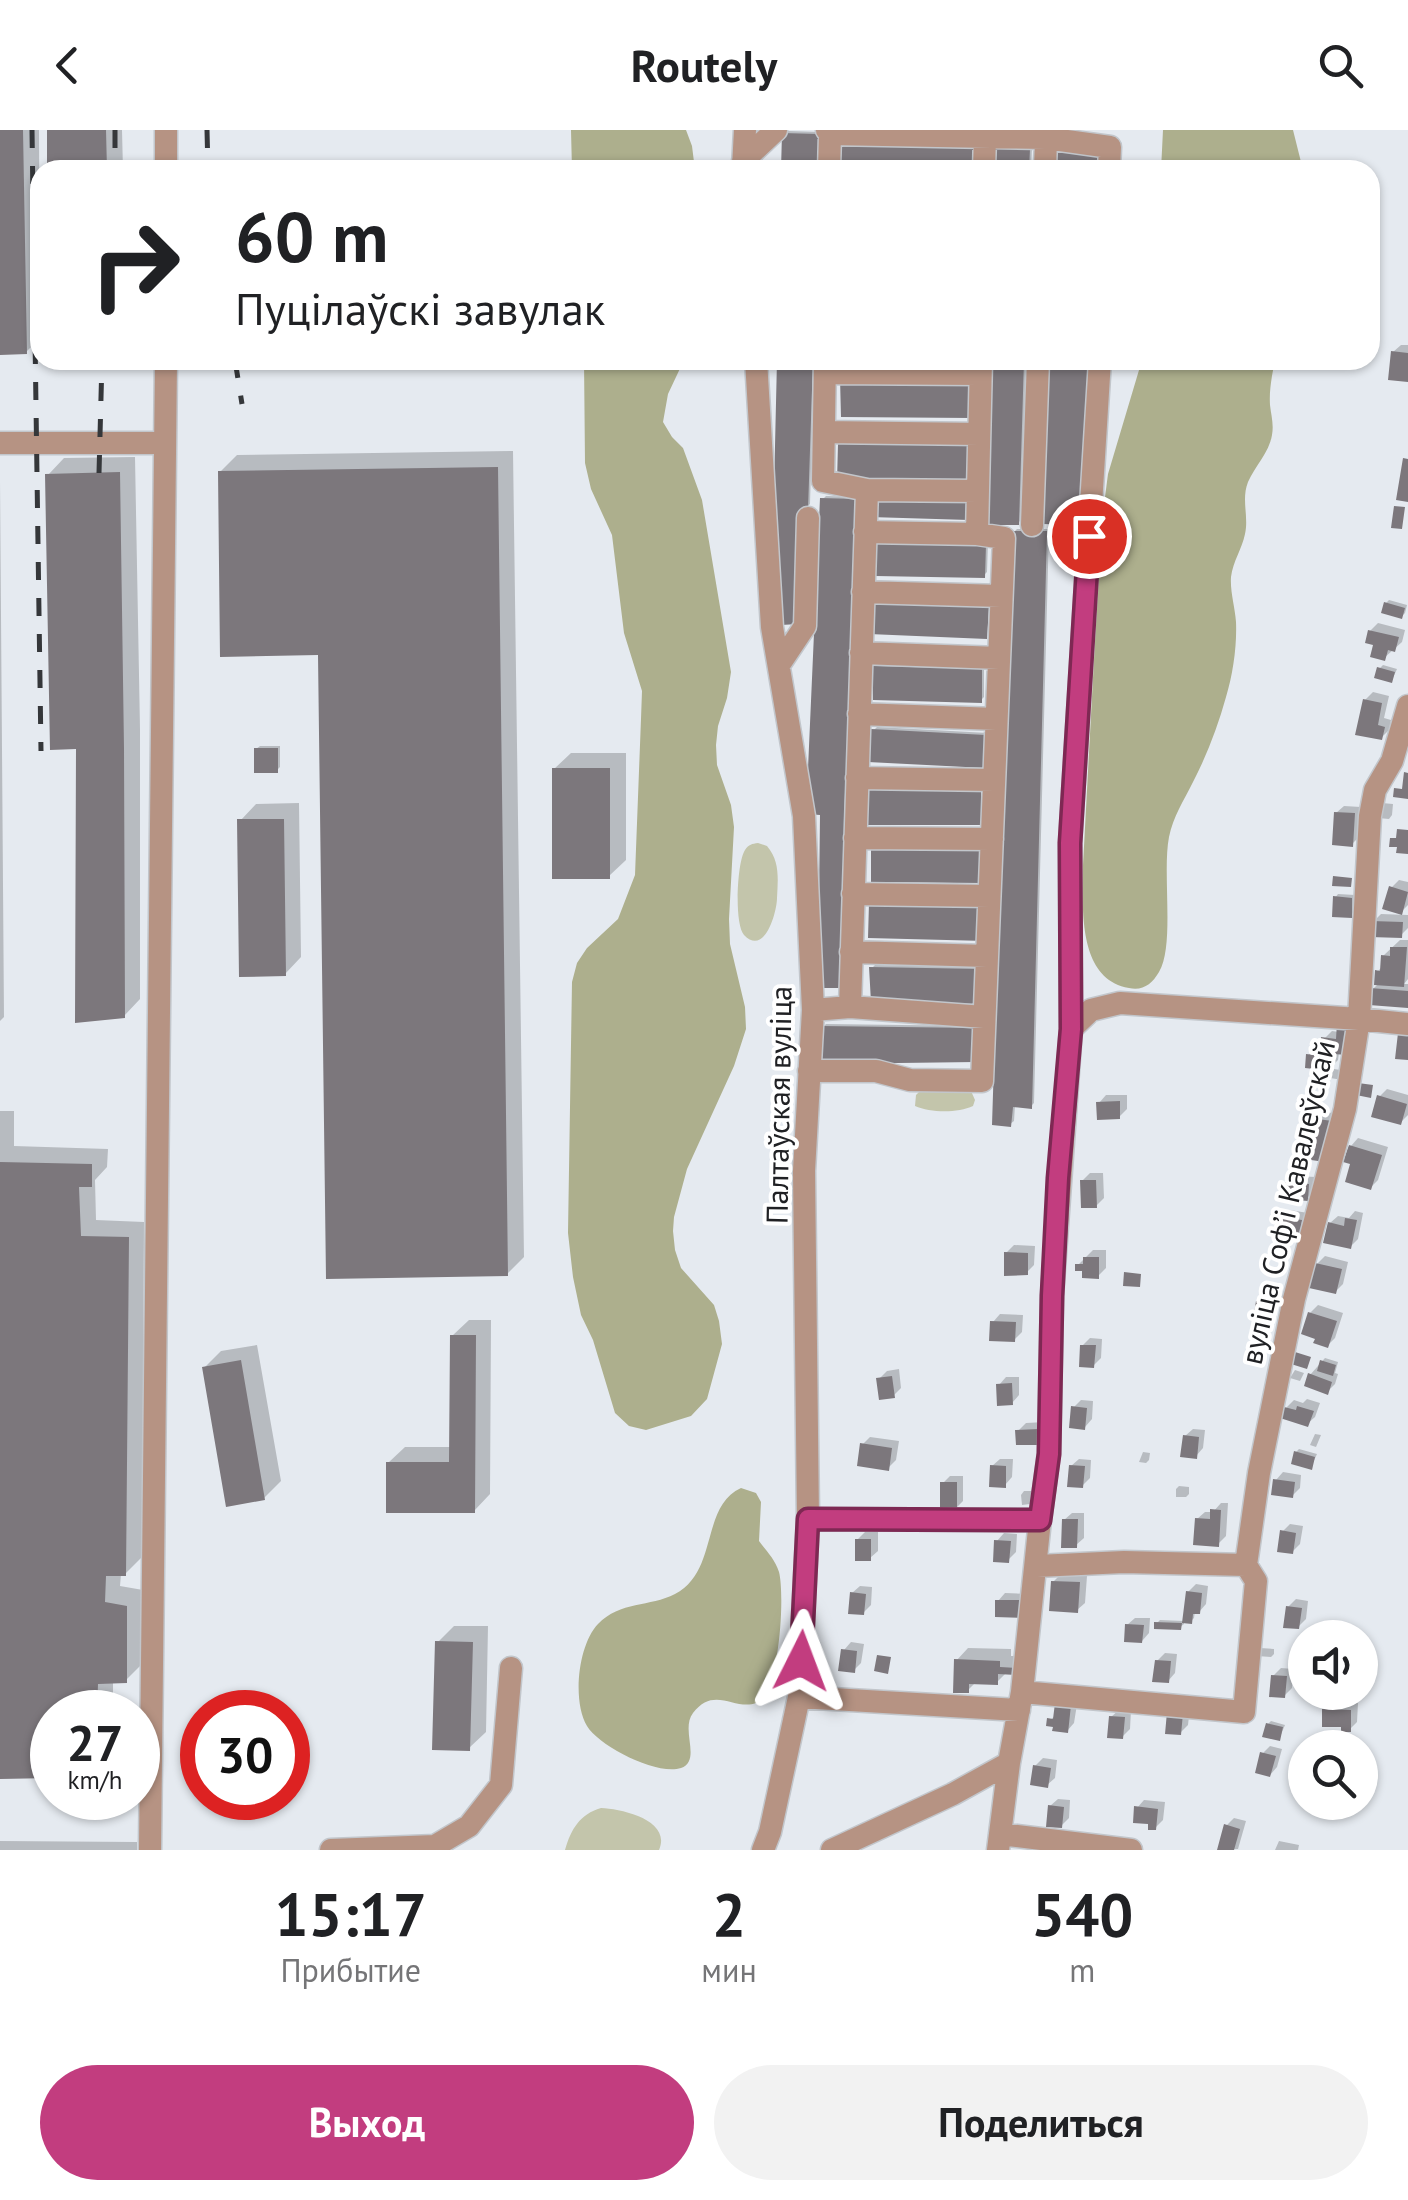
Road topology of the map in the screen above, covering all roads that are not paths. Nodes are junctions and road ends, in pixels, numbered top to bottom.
1 (166, 130) edge
2 (746, 130) edge
3 (776, 130) edge
4 (828, 132) edge
5 (985, 136) junction
6 (1046, 138) junction
7 (1110, 158) edge
8 (166, 160) edge
9 (743, 160) edge
10 (748, 160) edge
11 (829, 160) edge
12 (984, 160) edge
13 (1045, 160) edge
14 (166, 370) edge
15 (757, 370) edge
16 (825, 370) edge
17 (980, 370) edge
18 (1038, 370) edge
19 (1099, 370) edge
20 (824, 432) junction
21 (979, 434) junction
22 (0, 443) edge
23 (164, 443) junction
24 (867, 490) junction
25 (978, 491) junction
26 (808, 518) dead end
27 (1032, 525) dead end
28 (866, 532) junction
29 (977, 534) junction
30 (863, 592) junction
31 (1001, 596) junction
32 (861, 653) junction
33 (999, 658) junction
34 (779, 665) junction
35 (1408, 706) edge
36 (859, 714) junction
37 (996, 719) junction
38 (857, 778) junction
39 (994, 780) junction
40 (855, 838) junction
41 (992, 839) junction
42 (853, 894) junction
43 (989, 896) junction
44 (852, 952) junction
45 (987, 956) junction
46 (850, 1008) junction
47 (812, 1010) junction
48 (984, 1018) junction
49 (1358, 1019) junction
50 (1408, 1024) edge
51 (1071, 1029) junction
52 (810, 1071) junction
53 (808, 1519) junction
54 (1040, 1520) junction
55 (1246, 1564) junction
56 (1036, 1566) junction
57 (511, 1668) dead end
58 (800, 1697) junction
59 (1021, 1701) junction
60 (1009, 1762) junction
61 (999, 1842) edge
62 (150, 1850) edge
63 (332, 1850) edge
64 (763, 1850) edge
65 (832, 1850) edge
66 (1131, 1850) edge

1 - 8 street
2 - 9 street
3 - 10 street
4 - 5 street
4 - 11 street
5 - 6 street
5 - 12 street
6 - 7 street
6 - 13 street
14 - 23 street
15 - 34 street, Палтаўская вуліца
16 - 20 street
17 - 21 street
18 - 27 street
19 - 51 street
20 - 21 street
20 - 24 street
21 - 25 street
22 - 23 street
23 - 62 street
24 - 25 street
24 - 28 street
25 - 29 street
26 - 34 street
28 - 29 street
28 - 30 street
29 - 31 street
30 - 31 street
30 - 32 street
31 - 33 street
32 - 33 street
32 - 36 street
33 - 37 street
34 - 47 street, Палтаўская вуліца
35 - 49 street, вуліца Софʼі Кавалеўскай
36 - 37 street
36 - 38 street
37 - 39 street
38 - 39 street
38 - 40 street
39 - 41 street
40 - 41 street
40 - 42 street
41 - 43 street
42 - 43 street
42 - 44 street
43 - 45 street
44 - 45 street
44 - 46 street
45 - 48 street
46 - 47 street
46 - 48 street
47 - 52 street, Палтаўская вуліца
48 - 52 street
49 - 50 street
49 - 51 street
49 - 55 street, вуліца Софʼі Кавалеўскай
51 - 54 street
52 - 53 street, Палтаўская вуліца
53 - 54 street
53 - 58 street, Палтаўская вуліца
54 - 56 street
55 - 56 street
55 - 59 street, вуліца Софʼі Кавалеўскай
56 - 59 street
57 - 63 street
58 - 59 street
58 - 64 street, Палтаўская вуліца
59 - 60 street
60 - 61 street
60 - 65 street
61 - 66 street

